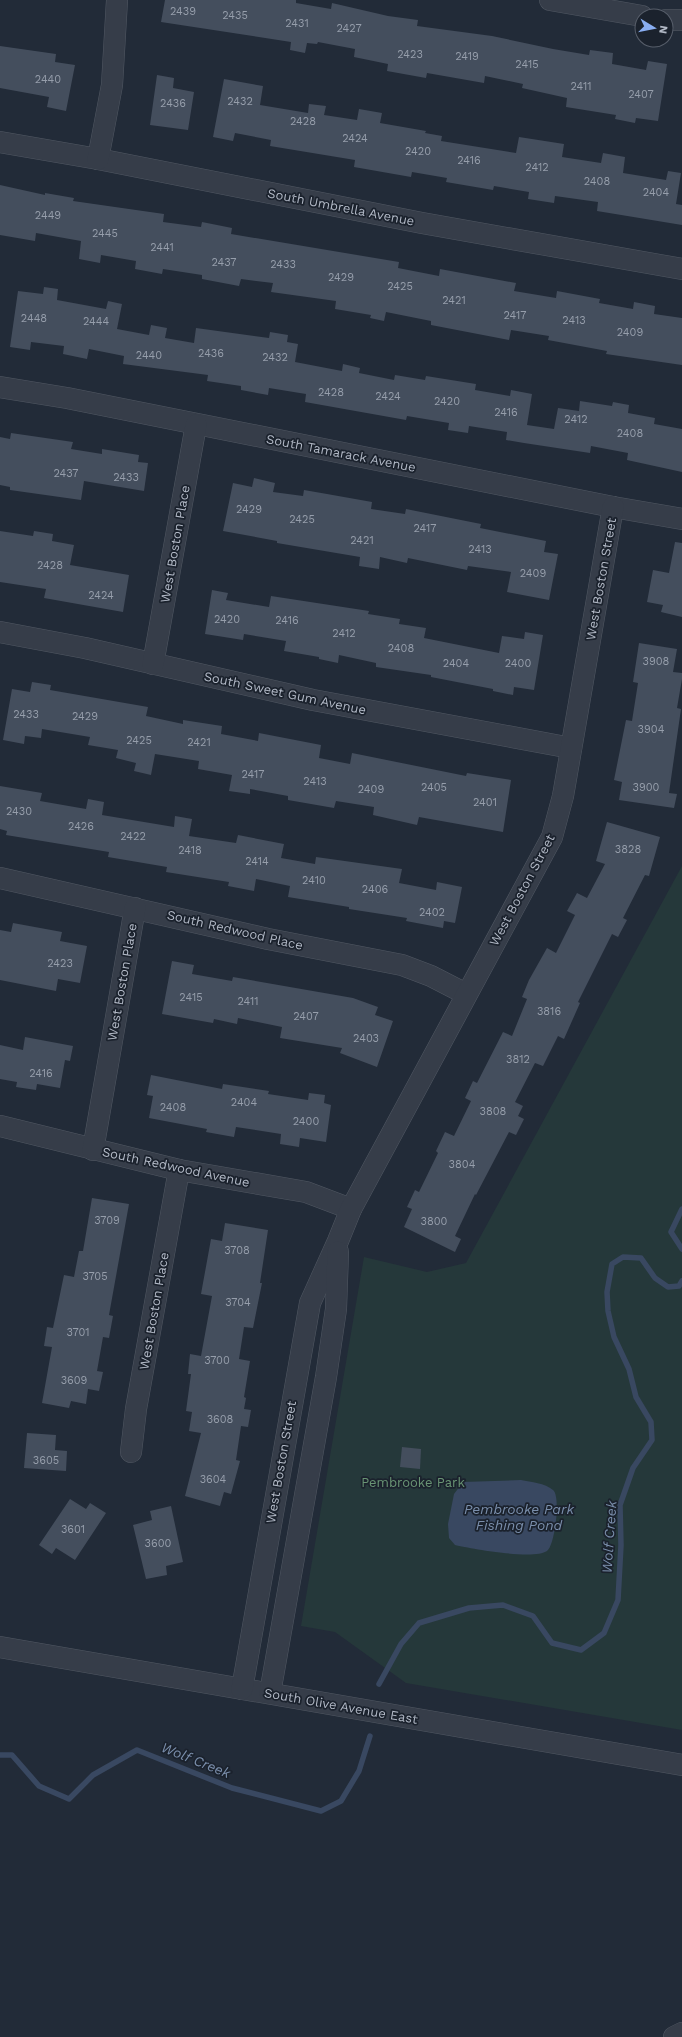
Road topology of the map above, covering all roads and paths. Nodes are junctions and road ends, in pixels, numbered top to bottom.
1 (117, 0) edge
2 (550, 0) edge
3 (634, 15) edge
4 (0, 142) edge
5 (98, 159) junction
6 (682, 269) edge
7 (0, 387) edge
8 (196, 425) junction
9 (613, 507) junction
10 (682, 519) edge
11 (0, 632) edge
12 (154, 664) junction
13 (571, 748) junction
14 (0, 878) edge
15 (135, 908) junction
16 (466, 994) junction
17 (0, 1126) edge
18 (93, 1150) junction
19 (179, 1170) junction
20 (351, 1209) junction
21 (338, 1241) junction
22 (131, 1452) dead end
23 (0, 1647) edge
24 (242, 1689) junction
25 (270, 1693) junction
26 (682, 1765) edge
27 (682, 2032) edge
28 (674, 2037) edge

1 - 5 street
2 - 3 street
4 - 5 street, South Umbrella Avenue
5 - 6 street, South Umbrella Avenue
7 - 8 street, South Tamarack Avenue
8 - 9 street, South Tamarack Avenue
8 - 12 street, West Boston Place
9 - 10 street, South Tamarack Avenue
9 - 13 street, West Boston Street
11 - 12 street, South Sweet Gum Avenue
12 - 13 street, South Sweet Gum Avenue
13 - 16 street, West Boston Street
14 - 15 street, South Redwood Place
15 - 16 street, South Redwood Place
15 - 18 street, West Boston Place
16 - 20 street, West Boston Street
17 - 18 street, South Redwood Avenue
18 - 19 street, South Redwood Avenue
19 - 20 street, South Redwood Avenue
19 - 22 street, West Boston Place
20 - 21 street, West Boston Street
21 - 24 street, West Boston Street
21 - 25 street, West Boston Street
23 - 24 street, South Olive Avenue East
24 - 25 street, South Olive Avenue East
25 - 26 street, South Olive Avenue East
27 - 28 street

